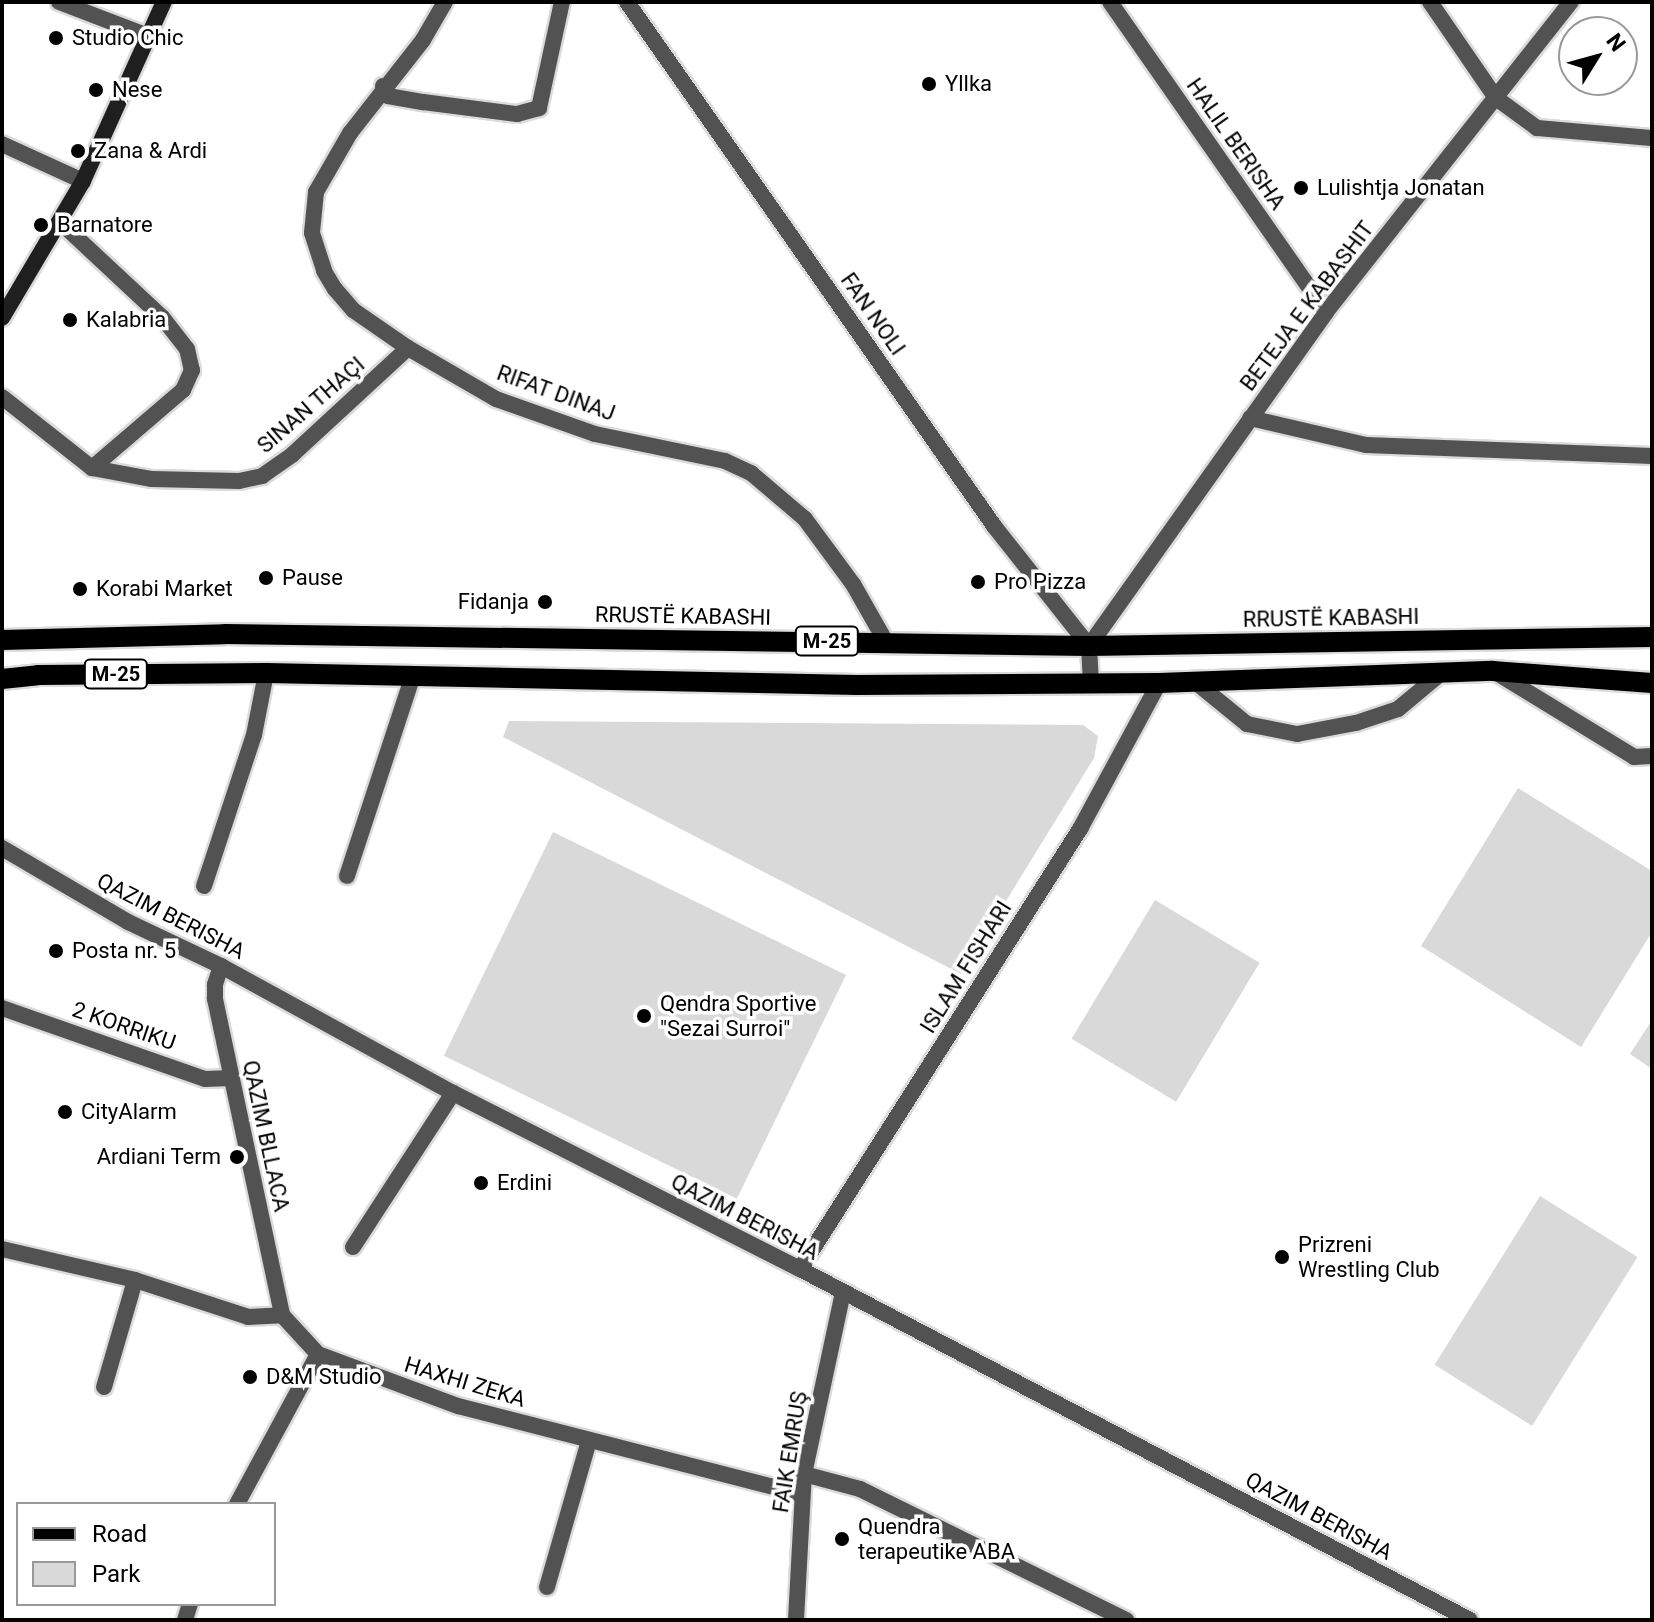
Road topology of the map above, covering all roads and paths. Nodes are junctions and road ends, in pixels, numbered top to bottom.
1 (59, 2) edge
2 (164, 2) edge
3 (445, 2) edge
4 (562, 2) edge
5 (627, 2) edge
6 (1110, 2) edge
7 (1430, 2) edge
8 (1571, 2) edge
9 (148, 36) junction
10 (383, 86) junction
11 (1496, 98) junction
12 (1652, 138) edge
13 (2, 144) edge
14 (83, 181) junction
15 (60, 222) junction
16 (1326, 312) junction
17 (2, 318) edge
18 (408, 348) junction
19 (2, 397) edge
20 (1250, 418) junction
21 (1652, 456) edge
22 (92, 468) junction
23 (1652, 637) edge
24 (2, 640) edge
25 (886, 642) junction
26 (1089, 646) junction
27 (1493, 671) junction
28 (266, 673) junction
29 (1440, 674) junction
30 (413, 675) junction
31 (2, 679) edge
32 (1193, 680) junction
33 (1091, 683) junction
34 (1159, 683) junction
35 (1652, 683) edge
36 (1652, 756) edge
37 (2, 848) edge
38 (347, 876) dead end
39 (204, 886) dead end
40 (221, 966) junction
41 (2, 1008) edge
42 (232, 1078) junction
43 (453, 1093) junction
44 (353, 1247) dead end
45 (2, 1249) edge
46 (800, 1269) junction
47 (135, 1280) junction
48 (843, 1292) junction
49 (282, 1315) junction
50 (318, 1354) junction
51 (104, 1387) dead end
52 (589, 1441) junction
53 (804, 1474) junction
54 (801, 1494) junction
55 (238, 1502) edge
56 (547, 1587) dead end
57 (796, 1620) edge
58 (1126, 1620) edge
59 (1470, 1620) edge

1 - 9 street
2 - 9 street
3 - 10 street, RIFAT DINAJ
4 - 10 street
5 - 26 street, FAN NOLI
6 - 16 street, HALIL BERISHA
7 - 11 street
8 - 11 street, BETEJA E KABASHIT
9 - 14 street
10 - 18 street, RIFAT DINAJ
11 - 12 street
11 - 16 street, BETEJA E KABASHIT
13 - 14 street
14 - 15 street
15 - 17 street
15 - 22 street
16 - 20 street, BETEJA E KABASHIT
18 - 22 street, SINAN THAÇI
18 - 25 street, RIFAT DINAJ
19 - 22 street, SINAN THAÇI
20 - 21 street
20 - 26 street, BETEJA E KABASHIT
23 - 26 main road, RRUSTË KABASHI / M-25
24 - 25 main road, RRUSTË KABASHI / M-25
25 - 26 main road, RRUSTË KABASHI / M-25
26 - 33 street
27 - 29 main road, M-25
27 - 35 main road, M-25
27 - 36 street
28 - 30 main road, M-25
28 - 31 main road, M-25
28 - 39 street
29 - 32 main road, M-25
29 - 32 street
30 - 33 main road, M-25
30 - 38 street
32 - 34 main road, M-25
33 - 34 main road, M-25
34 - 46 street, ISLAM FISHARI
37 - 40 street, QAZIM BERISHA
40 - 42 street, QAZIM BLLACA
40 - 43 street, QAZIM BERISHA
41 - 42 street, 2 KORRIKU
42 - 49 street, QAZIM BLLACA
43 - 44 street
43 - 46 street, QAZIM BERISHA
45 - 47 street
46 - 48 street, QAZIM BERISHA
47 - 49 street
47 - 51 street
48 - 53 street, FAIK EMRUŞ
48 - 59 street, QAZIM BERISHA
49 - 50 street, HAXHI ZEKA
50 - 52 street, HAXHI ZEKA
50 - 55 street
52 - 54 street, HAXHI ZEKA
52 - 56 street
53 - 54 street, FAIK EMRUŞ
53 - 58 street
54 - 57 street, FAIK EMRUŞ

